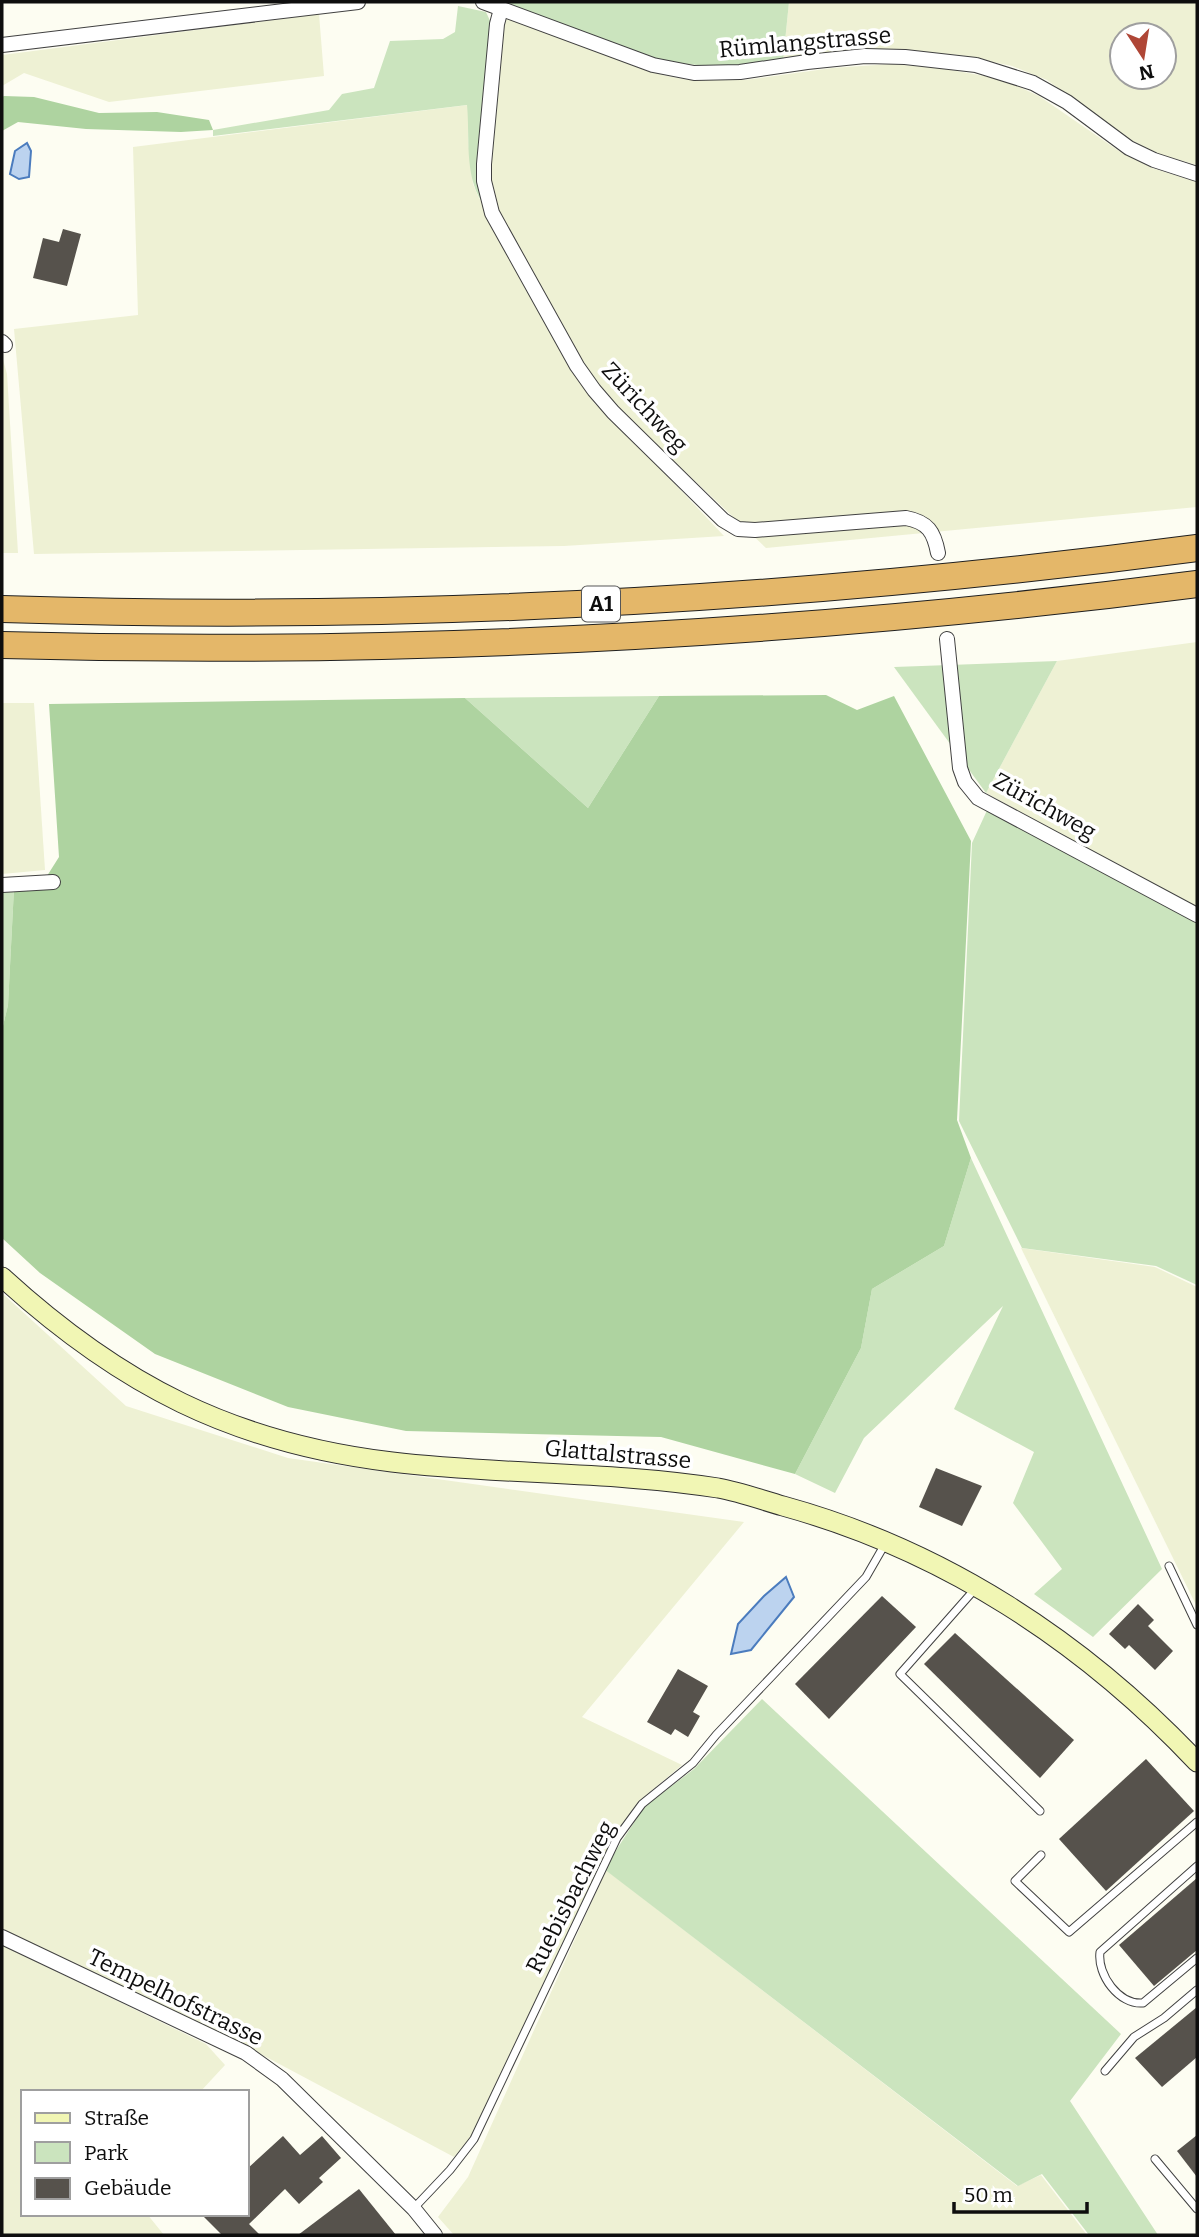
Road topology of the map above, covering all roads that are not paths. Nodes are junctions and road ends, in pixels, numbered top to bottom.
1 (358, 2) edge
2 (483, 2) edge
3 (501, 9) junction
4 (2, 45) edge
5 (1197, 174) edge
6 (1197, 548) edge
7 (938, 553) dead end
8 (1197, 584) edge
9 (2, 609) edge
10 (947, 639) dead end
11 (2, 645) edge
12 (53, 881) dead end
13 (2, 885) edge
14 (1197, 915) edge
15 (2, 1277) edge
16 (887, 1541) junction
17 (1169, 1566) dead end
18 (977, 1586) junction
19 (1197, 1625) edge
20 (1197, 1762) edge
21 (1040, 1811) dead end
22 (1197, 1822) edge
23 (1041, 1855) dead end
24 (1197, 1866) edge
25 (2, 1937) edge
26 (1197, 1958) edge
27 (1197, 1990) edge
28 (1105, 2071) dead end
29 (1155, 2159) dead end
30 (414, 2209) junction
31 (1197, 2209) edge
32 (435, 2235) edge

1 - 4 street
2 - 3 street, Rümlangstrasse
3 - 5 street, Rümlangstrasse
3 - 7 street, Zürichweg
6 - 9 highway, A1
8 - 11 highway, A1
10 - 14 street, Zürichweg
12 - 13 street
15 - 16 street, Glattalstrasse
16 - 18 street, Glattalstrasse
16 - 30 lane, Ruebisbachweg
17 - 19 lane
18 - 20 street, Glattalstrasse
18 - 21 lane
22 - 23 lane
24 - 26 lane
25 - 30 street, Tempelhofstrasse
27 - 28 lane
29 - 31 lane
30 - 32 street, Tempelhofstrasse

